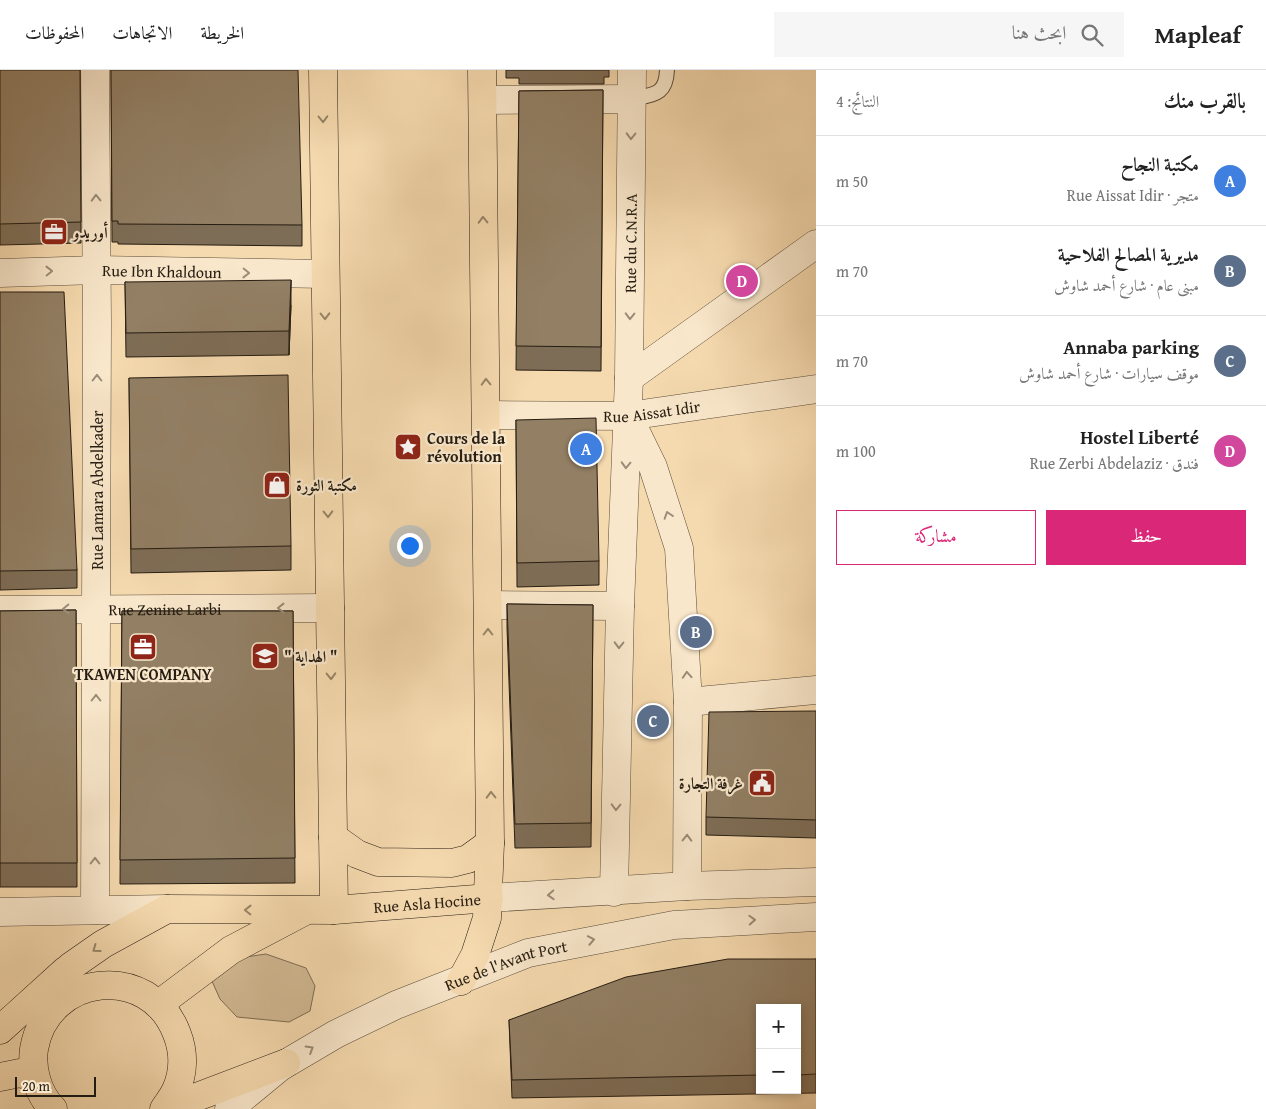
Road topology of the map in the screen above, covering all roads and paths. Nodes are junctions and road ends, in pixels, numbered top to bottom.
1 (95, 70) edge
2 (323, 70) edge
3 (482, 70) edge
4 (632, 70) edge
5 (667, 70) edge
6 (632, 99) junction
7 (482, 100) junction
8 (816, 244) edge
9 (97, 270) junction
10 (0, 272) edge
11 (325, 274) junction
12 (629, 378) junction
13 (816, 389) edge
14 (487, 415) junction
15 (628, 416) junction
16 (488, 605) junction
17 (620, 606) junction
18 (330, 608) junction
19 (97, 609) junction
20 (0, 610) edge
21 (816, 690) edge
22 (688, 702) junction
23 (333, 837) junction
24 (490, 843) junction
25 (816, 882) edge
26 (687, 886) junction
27 (614, 892) junction
28 (489, 898) junction
29 (168, 909) junction
30 (95, 910) junction
31 (334, 910) junction
32 (304, 911) junction
33 (0, 912) edge
34 (816, 917) edge
35 (70, 967) junction
36 (461, 981) junction
37 (159, 1004) junction
38 (49, 1013) junction
39 (0, 1030) edge
40 (0, 1035) edge
41 (286, 1063) junction
42 (0, 1077) edge
43 (35, 1078) junction
44 (53, 1109) edge
45 (164, 1109) edge
46 (229, 1109) edge

9 -> 1 street, Rue Lamara Abdelkader
2 -> 11 main road
3 - 7 main road
4 - 6 street, Rue du C.N.R.A
5 - 6 lane
6 - 7 street
6 -> 12 street, Rue du C.N.R.A
14 -> 7 main road
8 - 12 street
10 -> 9 street, Rue Ibn Khaldoun
9 -> 11 street, Rue Ibn Khaldoun
19 -> 9 street, Rue Lamara Abdelkader
11 -> 18 main road
12 - 15 street, Rue du C.N.R.A
13 - 15 street, Rue Aissat Idir
14 - 15 street, Rue Aissat Idir
14 - 16 main road
15 -> 17 street, Rue du C.N.R.A
22 -> 15 street
16 - 17 street
24 -> 16 main road
17 -> 27 street, Rue du C.N.R.A
18 -> 19 street, Rue Zenine Larbi
18 -> 23 main road
19 -> 20 street, Rue Zenine Larbi
30 -> 19 street, Rue Lamara Abdelkader
21 - 22 street
26 -> 22 street
23 - 24 main road
23 - 31 main road
24 - 28 main road
25 - 26 street
26 - 27 street, Rue Asla Hocine
27 -> 28 street, Rue Asla Hocine
28 - 31 main road, Rue Asla Hocine
28 - 36 main road
29 - 30 street, Rue Asla Hocine
32 -> 29 main road, Rue Asla Hocine
29 -> 35 main road, Rue Asla Hocine
30 - 33 street, Rue Asla Hocine
31 - 32 main road, Rue Asla Hocine
32 - 37 main road
36 -> 34 street, Rue de l'Avant Port
35 - 38 main road
35 - 39 main road, Rue Asla Hocine
41 -> 36 street, Rue de l'Avant Port
37 - 38 main road
37 - 45 main road
38 - 40 main road
38 - 43 main road
41 - 45 main road
41 - 46 street, Rue de l'Avant Port
42 - 43 main road
43 - 44 main road

